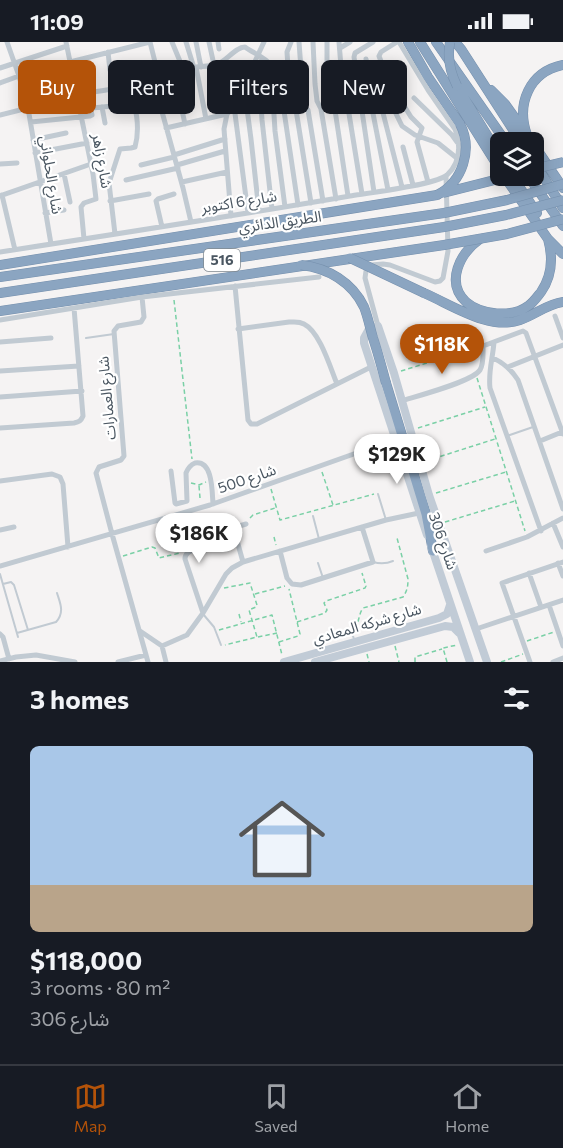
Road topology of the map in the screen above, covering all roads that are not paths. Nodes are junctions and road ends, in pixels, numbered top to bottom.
1 (7, 42) edge
2 (150, 42) edge
3 (172, 42) edge
4 (186, 42) edge
5 (196, 42) edge
6 (209, 42) edge
7 (218, 42) edge
8 (264, 42) edge
9 (299, 42) edge
10 (313, 42) edge
11 (327, 42) edge
12 (350, 42) edge
13 (373, 42) edge
14 (398, 42) edge
15 (408, 42) edge
16 (420, 42) edge
17 (436, 42) edge
18 (450, 42) edge
19 (455, 42) edge
20 (289, 43) edge
21 (66, 44) edge
22 (247, 45) edge
23 (340, 45) edge
24 (219, 49) dead end
25 (108, 52) junction
26 (260, 57) junction
27 (366, 59) dead end
28 (69, 60) edge
29 (80, 60) edge
30 (109, 60) edge
31 (153, 60) edge
32 (179, 60) edge
33 (214, 60) edge
34 (224, 60) edge
35 (258, 60) edge
36 (265, 60) edge
37 (288, 60) edge
38 (300, 60) edge
39 (381, 60) edge
40 (14, 62) junction
41 (563, 64) edge
42 (207, 65) edge
43 (197, 67) junction
44 (0, 68) edge
45 (18, 73) edge
46 (18, 76) edge
47 (0, 83) edge
48 (414, 98) dead end
49 (108, 106) edge
50 (102, 107) junction
51 (309, 110) edge
52 (18, 111) edge
53 (407, 111) edge
54 (29, 114) edge
55 (80, 114) edge
56 (136, 114) edge
57 (163, 114) edge
58 (183, 114) edge
59 (227, 114) joint
60 (235, 114) edge
61 (247, 114) edge
62 (273, 114) edge
63 (291, 114) edge
64 (292, 114) edge
65 (382, 114) edge
66 (396, 114) edge
67 (0, 115) edge
68 (81, 117) junction
69 (206, 119) junction
70 (31, 122) junction
71 (105, 123) dead end
72 (185, 124) junction
73 (166, 128) junction
74 (499, 132) edge
75 (522, 132) edge
76 (526, 132) edge
77 (66, 134) dead end
78 (419, 137) junction
79 (225, 139) junction
80 (33, 140) junction
81 (490, 140) edge
82 (87, 143) junction
83 (460, 146) junction
84 (403, 147) dead end
85 (225, 151) junction
86 (35, 153) junction
87 (490, 153) edge
88 (174, 156) junction
89 (458, 159) junction
90 (544, 161) edge
91 (563, 162) edge
92 (17, 163) dead end
93 (0, 164) edge
94 (91, 164) junction
95 (141, 165) dead end
96 (177, 167) junction
97 (544, 167) edge
98 (227, 172) junction
99 (64, 174) junction
100 (446, 176) junction
101 (544, 178) edge
102 (126, 180) dead end
103 (490, 181) edge
104 (40, 182) junction
105 (182, 182) junction
106 (428, 182) junction
107 (414, 185) junction
108 (511, 186) edge
109 (518, 186) edge
110 (535, 186) edge
111 (563, 186) edge
112 (402, 187) junction
113 (388, 190) junction
114 (374, 192) junction
115 (149, 194) dead end
116 (174, 194) dead end
117 (362, 194) junction
118 (437, 195) junction
119 (1, 196) edge
120 (348, 196) junction
121 (336, 199) junction
122 (96, 200) junction
123 (110, 200) junction
124 (563, 200) edge
125 (323, 201) junction
126 (70, 202) dead end
127 (311, 203) junction
128 (298, 205) junction
129 (285, 207) junction
130 (563, 208) edge
131 (272, 209) junction
132 (64, 210) dead end
133 (260, 212) junction
134 (45, 213) junction
135 (248, 213) junction
136 (231, 216) junction
137 (563, 219) edge
138 (191, 222) junction
139 (563, 226) edge
140 (162, 227) junction
141 (115, 234) junction
142 (84, 239) junction
143 (480, 239) junction
144 (548, 239) junction
145 (51, 244) junction
146 (563, 248) edge
147 (15, 250) junction
148 (0, 252) edge
149 (563, 254) edge
150 (350, 258) junction
151 (0, 265) edge
152 (301, 265) junction
153 (0, 277) edge
154 (320, 277) dead end
155 (235, 286) junction
156 (0, 293) edge
157 (142, 297) junction
158 (563, 302) edge
159 (74, 308) junction
160 (0, 310) edge
161 (555, 316) dead end
162 (0, 320) edge
163 (378, 326) junction
164 (238, 329) junction
165 (114, 334) junction
166 (51, 338) dead end
167 (86, 338) dead end
168 (563, 338) edge
169 (0, 342) edge
170 (494, 342) junction
171 (563, 345) edge
172 (535, 356) junction
173 (493, 358) junction
174 (79, 366) junction
175 (508, 367) junction
176 (371, 368) junction
177 (0, 371) edge
178 (337, 384) junction
179 (82, 391) junction
180 (0, 397) edge
181 (401, 401) junction
182 (563, 413) edge
183 (556, 416) junction
184 (535, 427) junction
185 (0, 428) edge
186 (562, 433) edge
187 (507, 436) junction
188 (396, 439) junction
189 (540, 441) junction
190 (171, 471) dead end
191 (0, 481) edge
192 (378, 494) road end
193 (213, 504) junction
194 (563, 509) edge
195 (419, 513) junction
196 (313, 516) dead end
197 (563, 518) edge
198 (386, 520) junction
199 (553, 523) junction
200 (246, 524) road end
201 (14, 526) dead end
202 (362, 527) junction
203 (198, 529) dead end
204 (0, 530) edge
205 (541, 531) junction
206 (112, 534) junction
207 (319, 539) junction
208 (68, 547) junction
209 (563, 547) edge
210 (433, 551) junction
211 (486, 551) dead end
212 (279, 552) junction
213 (0, 558) edge
214 (393, 561) dead end
215 (243, 562) junction
216 (373, 562) junction
217 (318, 563) dead end
218 (561, 563) edge
219 (1, 566) edge
220 (529, 573) junction
221 (0, 574) edge
222 (563, 576) edge
223 (323, 578) junction
224 (3, 584) junction
225 (57, 593) dead end
226 (563, 600) edge
227 (451, 603) junction
228 (549, 605) junction
229 (542, 607) junction
230 (202, 613) junction
231 (513, 617) junction
232 (476, 629) junction
233 (28, 630) junction
234 (351, 630) road end
235 (139, 631) junction
236 (0, 634) edge
237 (460, 634) junction
238 (355, 642) junction
239 (220, 645) road end
240 (162, 646) junction
241 (563, 646) edge
242 (146, 655) junction
243 (563, 658) edge
244 (9, 659) junction
245 (0, 661) edge
246 (75, 662) edge
247 (118, 662) edge
248 (148, 662) edge
249 (166, 662) edge
250 (284, 662) edge
251 (315, 662) edge
252 (470, 662) edge
253 (487, 662) edge
254 (530, 662) edge
255 (553, 662) edge

1 - 40 street, شارع الحلواني
2 - 25 street
2 - 31 street
3 - 32 street
4 - 43 street
5 - 43 street
6 - 33 street
7 - 24 street
8 - 26 street
9 - 38 street
10 - 121 street
11 - 120 street
12 - 23 street
13 - 114 street
14 - 39 street
14 - 83 street
15 - 118 highway, bridge
16 - 87 highway
17 - 74 highway
18 - 81 highway, bridge
19 - 75 highway
20 - 37 street
21 - 28 street, شارع زاهر
21 - 40 street
22 - 26 street
22 - 34 street
23 - 117 street
25 - 29 street
25 - 30 street
26 - 35 street
26 - 36 street
26 - 131 street
27 - 113 street
40 - 44 street
40 - 45 street, شارع الحلواني
41 - 76 highway
42 - 43 street
43 - 69 street
46 - 47 street
48 - 83 street
49 - 50 street
50 - 68 street
50 - 71 street
51 - 125 street
52 - 67 street
53 - 78 street
54 - 70 street, شارع الحلواني
55 - 68 street, شارع زاهر
56 - 123 street
57 - 73 street
58 - 72 street
59 - 69 street
59 - 79 street
60 - 135 street
61 - 133 street
62 - 129 street
63 - 128 street
64 - 127 street
65 - 112 street
66 - 78 street
68 - 70 street
68 - 82 street, شارع زاهر
69 - 72 street
70 - 80 street, شارع الحلواني
72 - 73 street
73 - 88 street
77 - 80 street
78 - 89 street
78 - 106 street
79 - 85 street
79 - 88 street
80 - 86 street, شارع الحلواني
82 - 86 street
82 - 94 street, شارع زاهر
83 - 89 street
84 - 107 street
85 - 96 street
85 - 98 street
86 - 104 street, شارع الحلواني
88 - 95 street
88 - 96 street
89 - 100 street
90 - 111 highway
91 - 97 highway, bridge
92 - 93 street
94 - 99 street
94 - 122 street, شارع زاهر
96 - 102 street
96 - 105 street
98 - 105 street
98 - 136 street
99 - 104 street
99 - 126 street
100 - 106 street, شارع 6 اكتوبر
100 - 163 street
101 - 130 highway
103 - 118 highway, bridge
104 - 119 street
104 - 134 street, شارع الحلواني
105 - 138 street
106 - 107 street, شارع 6 اكتوبر
107 - 112 street, شارع 6 اكتوبر
108 - 144 highway
109 - 146 highway
110 - 139 highway
111 - 153 highway, الطريق الدائري / 516, bridge
112 - 113 street, شارع 6 اكتوبر
113 - 114 street, شارع 6 اكتوبر
114 - 117 street, شارع 6 اكتوبر
115 - 123 street
116 - 140 street
117 - 120 street, شارع 6 اكتوبر
118 - 151 highway
119 - 147 street
120 - 121 street, شارع 6 اكتوبر
121 - 125 street, شارع 6 اكتوبر
122 - 123 street
122 - 142 street, شارع زاهر
123 - 141 street
124 - 156 highway, الطريق الدائري / 516, bridge
125 - 127 street, شارع 6 اكتوبر
127 - 128 street, شارع 6 اكتوبر
128 - 129 street, شارع 6 اكتوبر
129 - 131 street, شارع 6 اكتوبر
131 - 133 street, شارع 6 اكتوبر
132 - 134 street
133 - 135 street, شارع 6 اكتوبر
134 - 145 street, شارع الحلواني
135 - 136 street, شارع 6 اكتوبر
136 - 138 street, شارع 6 اكتوبر
137 - 143 highway, bridge
138 - 140 street, شارع 6 اكتوبر
140 - 141 street, شارع 6 اكتوبر
141 - 142 street, شارع 6 اكتوبر
142 - 145 street, شارع 6 اكتوبر
143 - 144 highway
143 - 150 highway, bridge
144 - 149 highway
145 - 147 street, شارع 6 اكتوبر
147 - 148 street, شارع 6 اكتوبر
150 - 152 highway
150 - 158 highway, bridge
152 - 160 highway
152 - 210 highway, bridge
154 - 155 street
155 - 157 street
155 - 164 street
157 - 159 street
157 - 165 street, شارع العمارات
159 - 162 street
159 - 174 street
161 - 168 street
163 - 176 street, شارع 306
163 - 181 street, شارع 306
164 - 178 street
164 - 178 street
165 - 167 lane
165 - 206 street, شارع العمارات
166 - 169 street
170 - 172 street
170 - 173 street
170 - 181 street
171 - 172 street
172 - 175 street
172 - 183 street
173 - 175 street
173 - 187 street
174 - 177 street
174 - 179 street
175 - 184 street
176 - 178 street
176 - 188 street, شارع 306
179 - 180 street
179 - 185 street
181 - 232 street, شارع 306
182 - 183 street
183 - 186 street
184 - 187 lane
184 - 189 street
186 - 189 street
187 - 205 street
188 - 193 street, شارع 500
188 - 195 street, شارع 306
189 - 194 street
190 - 193 street
191 - 208 street
192 - 198 lane
193 - 206 street, شارع 500
195 - 198 street
195 - 210 street, شارع 306
196 - 207 lane
197 - 199 street
198 - 202 street
199 - 205 street
199 - 209 street
200 - 215 street
201 - 204 street
202 - 207 street
202 - 216 street
203 - 230 street
205 - 211 street
206 - 208 street, شارع 500
206 - 235 street
207 - 212 street
208 - 219 street, شارع 500
210 - 227 street, شارع 306
212 - 215 street
212 - 223 street
213 - 219 street
214 - 216 lane
215 - 230 street
216 - 223 street
217 - 223 lane
218 - 220 street
218 - 222 street
220 - 229 street
220 - 231 street
221 - 224 lane
224 - 233 lane
224 - 233 lane
225 - 233 lane
226 - 228 street
227 - 237 street, شارع 306
227 - 238 street, شارع شركه المعادي
228 - 229 street
228 - 241 street
229 - 231 street
230 - 239 lane
230 - 240 street
231 - 232 street
231 - 254 street
232 - 253 street, شارع 306
234 - 238 lane
235 - 240 street
235 - 242 street
236 - 244 street
237 - 251 street, شارع شركه المعادي
237 - 252 street, شارع 306
238 - 250 street, شارع شركه المعادي
240 - 249 street
242 - 247 street
242 - 248 street
243 - 255 street
244 - 245 street
244 - 246 street

